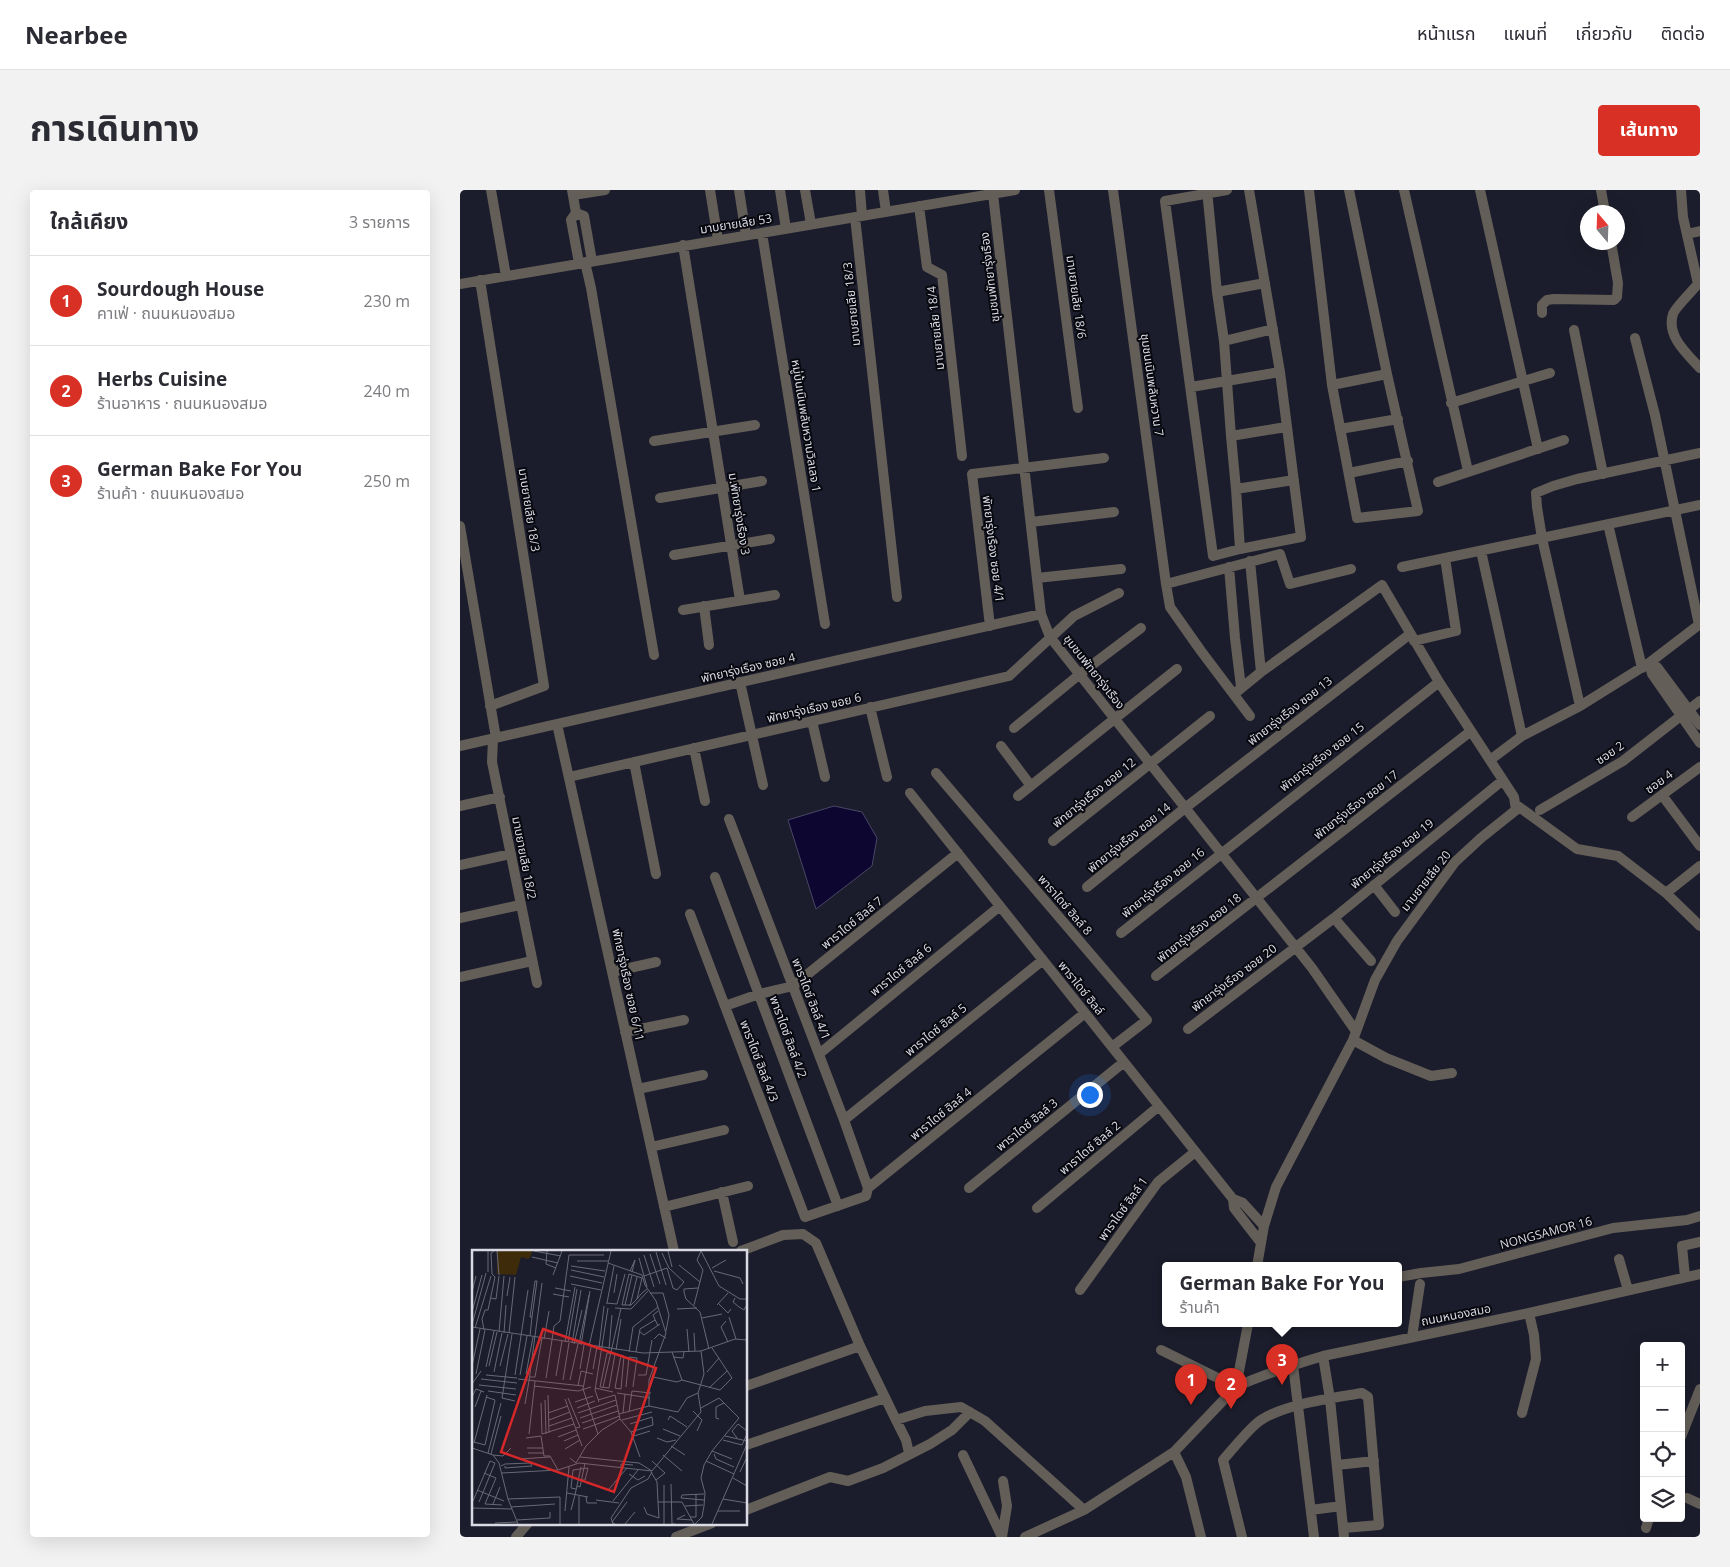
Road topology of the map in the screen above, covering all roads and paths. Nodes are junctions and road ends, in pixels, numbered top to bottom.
1 (491, 190) edge
2 (605, 190) edge
3 (710, 190) edge
4 (739, 190) edge
5 (780, 190) edge
6 (806, 190) edge
7 (860, 190) edge
8 (884, 190) edge
9 (1015, 190) edge
10 (1049, 190) edge
11 (1113, 190) edge
12 (1226, 190) edge
13 (1249, 190) edge
14 (1309, 190) edge
15 (1349, 190) edge
16 (1404, 190) edge
17 (1480, 190) edge
18 (1601, 190) edge
19 (1681, 190) edge
20 (573, 192) edge
21 (1207, 192) edge
22 (970, 194) edge
23 (993, 194) junction
24 (1604, 205) edge
25 (919, 206) junction
26 (886, 212) junction
27 (859, 216) junction
28 (811, 224) junction
29 (786, 228) junction
30 (1700, 231) edge
31 (762, 233) junction
32 (1686, 234) junction
33 (746, 235) junction
34 (718, 240) junction
35 (683, 245) junction
36 (1612, 250) edge
37 (585, 262) junction
38 (506, 276) junction
39 (480, 280) junction
40 (1265, 283) junction
41 (460, 284) edge
42 (1699, 284) edge
43 (1217, 292) junction
44 (1542, 313) dead end
45 (1272, 329) junction
46 (1574, 330) dead end
47 (1635, 338) dead end
48 (1224, 341) junction
49 (1700, 368) edge
50 (1280, 372) junction
51 (1550, 373) dead end
52 (1387, 374) junction
53 (1522, 380) junction
54 (1226, 381) junction
55 (1332, 385) junction
56 (1191, 387) junction
57 (1451, 402) junction
58 (1078, 408) dead end
59 (1398, 419) junction
60 (755, 425) dead end
61 (1286, 427) junction
62 (1340, 429) junction
63 (713, 432) junction
64 (1230, 436) junction
65 (1564, 440) dead end
66 (654, 441) dead end
67 (1538, 449) junction
68 (1700, 454) edge
69 (962, 456) dead end
70 (1104, 458) dead end
71 (1664, 460) junction
72 (1408, 461) junction
73 (1024, 468) junction
74 (1468, 472) junction
75 (1349, 473) junction
76 (1603, 474) junction
77 (1294, 480) junction
78 (762, 481) dead end
79 (1438, 482) dead end
80 (722, 488) junction
81 (1236, 489) junction
82 (660, 498) dead end
83 (1700, 505) edge
84 (1674, 511) junction
85 (1114, 512) dead end
86 (1031, 522) junction
87 (1608, 524) junction
88 (460, 526) edge
89 (1542, 538) junction
90 (770, 539) dead end
91 (731, 545) junction
92 (1240, 549) junction
93 (1481, 551) junction
94 (674, 555) dead end
95 (1445, 558) junction
96 (1250, 561) junction
97 (1229, 567) junction
98 (1402, 567) dead end
99 (1121, 569) dead end
100 (1351, 570) dead end
101 (1037, 578) junction
102 (1166, 584) junction
103 (1119, 593) dead end
104 (775, 595) dead end
105 (897, 597) dead end
106 (740, 600) junction
107 (704, 606) junction
108 (683, 610) dead end
109 (1041, 614) junction
110 (825, 624) dead end
111 (1699, 625) edge
112 (990, 626) junction
113 (1141, 628) dead end
114 (1050, 637) junction
115 (1412, 637) junction
116 (710, 645) dead end
117 (654, 655) dead end
118 (1646, 666) junction
119 (1177, 669) dead end
120 (1261, 672) junction
121 (1080, 674) junction
122 (740, 682) junction
123 (1439, 682) junction
124 (1238, 690) junction
125 (1700, 701) edge
126 (490, 706) junction
127 (1580, 706) junction
128 (870, 707) junction
129 (1684, 712) junction
130 (1210, 716) dead end
131 (1250, 716) dead end
132 (1115, 719) junction
133 (812, 721) junction
134 (557, 724) junction
135 (1700, 725) edge
136 (1014, 728) dead end
137 (1471, 731) junction
138 (751, 735) junction
139 (1522, 736) junction
140 (494, 738) junction
141 (1700, 743) edge
142 (460, 746) edge
143 (1001, 746) dead end
144 (694, 748) junction
145 (1490, 760) junction
146 (634, 762) junction
147 (1150, 764) junction
148 (1700, 767) edge
149 (936, 773) dead end
150 (825, 776) dead end
151 (569, 777) junction
152 (887, 777) dead end
153 (1503, 780) junction
154 (763, 784) dead end
155 (1031, 786) junction
156 (910, 793) dead end
157 (1662, 795) junction
158 (1018, 796) dead end
159 (500, 797) junction
160 (705, 801) dead end
161 (1515, 804) junction
162 (460, 806) edge
163 (1186, 808) junction
164 (1540, 810) dead end
165 (1632, 817) dead end
166 (729, 819) dead end
167 (1053, 841) dead end
168 (1700, 846) edge
169 (1221, 852) junction
170 (958, 853) junction
171 (511, 854) junction
172 (460, 866) edge
173 (1700, 866) edge
174 (656, 874) dead end
175 (715, 877) dead end
176 (1374, 885) junction
177 (1087, 887) dead end
178 (1666, 893) junction
179 (1257, 898) junction
180 (520, 905) junction
181 (1000, 906) junction
182 (1395, 912) dead end
183 (690, 914) dead end
184 (460, 918) edge
185 (1334, 918) junction
186 (1700, 926) edge
187 (1120, 933) dead end
188 (1296, 947) junction
189 (1043, 960) junction
190 (532, 961) junction
191 (1371, 961) dead end
192 (656, 962) dead end
193 (612, 972) junction
194 (1156, 976) dead end
195 (460, 977) edge
196 (537, 982) dead end
197 (792, 986) junction
198 (759, 994) junction
199 (725, 1006) junction
200 (1085, 1013) junction
201 (684, 1020) dead end
202 (1188, 1029) dead end
203 (625, 1032) junction
204 (1354, 1035) junction
205 (1112, 1047) junction
206 (819, 1054) junction
207 (1124, 1062) junction
208 (1452, 1073) dead end
209 (703, 1075) dead end
210 (638, 1089) junction
211 (1159, 1106) junction
212 (844, 1120) junction
213 (724, 1130) dead end
214 (651, 1147) junction
215 (1195, 1152) junction
216 (748, 1186) dead end
217 (868, 1188) junction
218 (969, 1188) dead end
219 (722, 1192) junction
220 (1233, 1199) junction
221 (838, 1206) junction
222 (664, 1207) junction
223 (1037, 1208) dead end
224 (1700, 1216) edge
225 (805, 1217) joint
226 (1264, 1226) junction
227 (733, 1242) dead end
228 (1700, 1242) edge
229 (1261, 1243) junction
230 (674, 1250) edge
231 (744, 1250) edge
232 (1620, 1259) dead end
233 (1258, 1262) edge
234 (1700, 1274) edge
235 (1402, 1276) edge
236 (1685, 1277) junction
237 (1420, 1284) dead end
238 (1080, 1290) dead end
239 (1628, 1290) junction
240 (1529, 1313) junction
241 (1247, 1327) edge
242 (1412, 1337) junction
243 (860, 1346) junction
244 (1161, 1350) dead end
245 (1323, 1356) junction
246 (1293, 1365) junction
247 (748, 1385) edge
248 (1236, 1387) junction
249 (1700, 1389) edge
250 (885, 1398) junction
251 (1330, 1399) junction
252 (1298, 1406) junction
253 (970, 1412) junction
254 (1522, 1413) dead end
255 (896, 1420) junction
256 (1683, 1432) edge
257 (748, 1444) edge
258 (1174, 1452) junction
259 (909, 1453) junction
260 (963, 1455) dead end
261 (1374, 1461) junction
262 (1337, 1465) junction
263 (1003, 1481) dead end
264 (1687, 1498) dead end
265 (1700, 1504) edge
266 (1341, 1506) junction
267 (748, 1509) edge
268 (1084, 1510) junction
269 (1311, 1510) junction
270 (527, 1524) edge
271 (709, 1524) edge
272 (1344, 1533) edge
273 (516, 1537) edge
274 (676, 1537) edge
275 (1002, 1537) edge
276 (1025, 1537) edge
277 (1201, 1537) edge
278 (1242, 1537) edge
279 (1314, 1537) edge

1 - 38 street
2 - 20 street
3 - 34 street
4 - 33 street
5 - 29 street
6 - 28 street
7 - 27 street, มาบยายเลีย 18/3
8 - 26 street
9 - 23 street, มาบยายเลีย 53
10 - 58 street, มาบยายเลีย 18/6
11 - 102 street, ชุมชนเนินพลับหวาน 7
12 - 21 street
13 - 40 street
14 - 55 street
15 - 52 street
16 - 57 street
17 - 53 street
18 - 24 street
19 - 32 street
20 - 37 street
21 - 43 street
21 - 56 street
22 - 23 street, มาบยายเลีย 53
22 - 25 street, มาบยายเลีย 53
23 - 73 street, ชุมชนพัทยารุ่งเรือง
25 - 26 street, มาบยายเลีย 53
25 - 69 street, มาบยายเลีย 18/4
26 - 27 street, มาบยายเลีย 53
27 - 28 street, มาบยายเลีย 53
27 - 105 street, มาบยายเลีย 18/3
28 - 29 street, มาบยายเลีย 53
29 - 31 street, มาบยายเลีย 53
30 - 32 street
31 - 33 street, มาบยายเลีย 53
31 - 110 street, หมู่บ้นเนินพลับหวานวิลเลจ 1
32 - 42 street
33 - 34 street, มาบยายเลีย 53
34 - 35 street, มาบยายเลีย 53
35 - 37 street, มาบยายเลีย 53
35 - 63 street, ม.พัทยารุ่งเรือง 3
36 - 44 street
37 - 38 street, มาบยายเลีย 53
37 - 117 street
38 - 39 street, มาบยายเลีย 53
39 - 41 street, มาบยายเลีย 53
39 - 126 street, มาบยายเลีย 18/3
40 - 43 street
40 - 45 street
42 - 49 street
43 - 48 street
45 - 48 street
45 - 50 street
46 - 76 street
47 - 71 street
48 - 54 street
50 - 54 street
50 - 61 street
51 - 53 street
52 - 55 street
52 - 59 street
53 - 57 street
53 - 67 street
54 - 56 street
54 - 64 street
55 - 62 street
56 - 92 street
57 - 74 street
59 - 62 street
59 - 72 street
60 - 63 street
61 - 64 street
61 - 77 street
62 - 75 street
63 - 66 street
63 - 80 street, ม.พัทยารุ่งเรือง 3
64 - 81 street
65 - 67 street
67 - 74 street
68 - 71 street
70 - 73 street
71 - 76 street
71 - 84 street
72 - 75 street
72 - 75 street
73 - 86 street, ชุมชนพัทยารุ่งเรือง
73 - 112 street, พัทยารุ่งเรือง ซอย 4/1
74 - 79 street
76 - 89 street
77 - 81 street
77 - 92 street
78 - 80 street
80 - 82 street
80 - 91 street, ม.พัทยารุ่งเรือง 3
81 - 92 street
83 - 84 street
84 - 87 street
84 - 111 street
85 - 86 street
86 - 101 street, ชุมชนพัทยารุ่งเรือง
87 - 89 street
87 - 118 street
88 - 126 street, มาบยายเลีย 18/2
89 - 93 street
89 - 127 street
90 - 91 street
91 - 94 street
91 - 106 street, ม.พัทยารุ่งเรือง 3
93 - 95 street
93 - 139 street
95 - 98 street
95 - 115 street
96 - 97 street
96 - 100 street
96 - 120 street
97 - 102 street
97 - 124 street
99 - 101 street
101 - 109 street, ชุมชนพัทยารุ่งเรือง
102 - 124 street, ชุมชนเนินพลับหวาน 7
103 - 114 street, พัทยารุ่งเรือง ซอย 6
104 - 106 street
106 - 107 street
107 - 108 street
107 - 116 street
109 - 112 street, พัทยารุ่งเรือง ซอย 4
109 - 114 street, ชุมชนพัทยารุ่งเรือง
111 - 118 street
112 - 122 street, พัทยารุ่งเรือง ซอย 4
113 - 121 street
114 - 121 street, ชุมชนพัทยารุ่งเรือง
114 - 128 street, พัทยารุ่งเรือง ซอย 6
115 - 120 street
115 - 123 street
115 - 163 street, พัทยารุ่งเรือง ซอย 13
118 - 127 street
118 - 129 street
119 - 132 street
120 - 124 street
121 - 132 street, ชุมชนพัทยารุ่งเรือง
121 - 136 street
122 - 134 street, พัทยารุ่งเรือง ซอย 4
122 - 138 street
123 - 137 street
123 - 169 street, พัทยารุ่งเรือง ซอย 15
124 - 131 street, ชุมชนเนินพลับหวาน 7
125 - 129 street, ซอย 2
126 - 140 street, มาบยายเลีย 18/2
127 - 139 street
128 - 133 street, พัทยารุ่งเรือง ซอย 6
128 - 152 street
129 - 135 street
129 - 141 street
129 - 164 street, ซอย 2
130 - 147 street, พัทยารุ่งเรือง ซอย 12
132 - 147 street, ชุมชนพัทยารุ่งเรือง
132 - 155 street
133 - 138 street, พัทยารุ่งเรือง ซอย 6
133 - 150 street
134 - 140 street, พัทยารุ่งเรือง ซอย 4
134 - 151 street, พัทยารุ่งเรือง ซอย 6/11
137 - 145 street
137 - 179 street, พัทยารุ่งเรือง ซอย 17
138 - 144 street, พัทยารุ่งเรือง ซอย 6
138 - 154 street
139 - 145 street
140 - 142 street, พัทยารุ่งเรือง ซอย 4
140 - 159 street, มาบยายเลีย 18/2
143 - 155 street
144 - 146 street, พัทยารุ่งเรือง ซอย 6
144 - 160 street
145 - 153 street
146 - 151 street, พัทยารุ่งเรือง ซอย 6
146 - 174 street
147 - 163 street, ชุมชนพัทยารุ่งเรือง
147 - 167 street, พัทยารุ่งเรือง ซอย 12
148 - 157 street, ซอย 4
149 - 205 street, พาราไดซ์ ฮิลล์ 8
151 - 193 street, พัทยารุ่งเรือง ซอย 6/11
153 - 161 street
153 - 176 street, พัทยารุ่งเรือง ซอย 19
155 - 158 street
156 - 170 street, พาราไดซ์ ฮิลล์
157 - 165 street, ซอย 4
157 - 168 street
159 - 162 street
159 - 171 street, มาบยายเลีย 18/2
161 - 178 street
161 - 204 street, มาบยายเลีย 20
163 - 169 street, ชุมชนพัทยารุ่งเรือง
163 - 177 street, พัทยารุ่งเรือง ซอย 14
166 - 197 street, พาราไดซ์ ฮิลล์ 4/1
169 - 179 street, ชุมชนพัทยารุ่งเรือง
169 - 187 street, พัทยารุ่งเรือง ซอย 16
170 - 181 street, พาราไดซ์ ฮิลล์
170 - 197 street, พาราไดซ์ ฮิลล์ 7
171 - 172 street
171 - 180 street, มาบยายเลีย 18/2
173 - 178 street
175 - 198 street, พาราไดซ์ ฮิลล์ 4/2
176 - 182 street
176 - 185 street, พัทยารุ่งเรือง ซอย 19
178 - 186 street
179 - 188 street, ชุมชนพัทยารุ่งเรือง
179 - 194 street, พัทยารุ่งเรือง ซอย 18
180 - 184 street
180 - 190 street, มาบยายเลีย 18/2
181 - 189 street, พาราไดซ์ ฮิลล์
181 - 206 street, พาราไดซ์ ฮิลล์ 6
183 - 199 street, พาราไดซ์ ฮิลล์ 4/3
185 - 188 street, พัทยารุ่งเรือง ซอย 19
185 - 191 street
188 - 202 street, พัทยารุ่งเรือง ซอย 20
188 - 204 street, ชุมชนพัทยารุ่งเรือง
189 - 200 street, พาราไดซ์ ฮิลล์
189 - 212 street, พาราไดซ์ ฮิลล์ 5
190 - 195 street
190 - 196 street, มาบยายเลีย 18/2
192 - 193 street
193 - 203 street, พัทยารุ่งเรือง ซอย 6/11
197 - 198 street, พาราไดซ์ ฮิลล์ 7
197 - 206 street, พาราไดซ์ ฮิลล์ 4/1
198 - 199 street, พาราไดซ์ ฮิลล์ 7
198 - 221 street, พาราไดซ์ ฮิลล์ 4/2
199 - 225 street, พาราไดซ์ ฮิลล์ 4/3
200 - 205 street, พาราไดซ์ ฮิลล์
200 - 217 street, พาราไดซ์ ฮิลล์ 4
201 - 203 street
203 - 210 street, พัทยารุ่งเรือง ซอย 6/11
204 - 208 street
204 - 226 street, มาบยายเลีย 20
205 - 207 street, พาราไดซ์ ฮิลล์
206 - 212 street, พาราไดซ์ ฮิลล์ 4/1
207 - 211 street, พาราไดซ์ ฮิลล์
207 - 218 street, พาราไดซ์ ฮิลล์ 3
209 - 210 street
210 - 214 street, พัทยารุ่งเรือง ซอย 6/11
211 - 215 street, พาราไดซ์ ฮิลล์
211 - 223 street, พาราไดซ์ ฮิลล์ 2
212 - 217 street, พาราไดซ์ ฮิลล์ 4/1
213 - 214 street
214 - 222 street, พัทยารุ่งเรือง ซอย 6/11
215 - 220 street, พาราไดซ์ ฮิลล์
215 - 238 street, พาราไดซ์ ฮิลล์ 1
216 - 219 street
217 - 221 street, พาราไดซ์ ฮิลล์ 4
219 - 222 street
219 - 227 street
220 - 226 street, พาราไดซ์ ฮิลล์
220 - 229 street, พาราไดซ์ ฮิลล์
221 - 225 street, พาราไดซ์ ฮิลล์ 4
222 - 230 street, พัทยารุ่งเรือง ซอย 6/11
224 - 235 street, NONGSAMOR 16
226 - 229 street, มาบยายเลีย 20
228 - 236 street
229 - 233 street, มาบยายเลีย 20
231 - 243 street
232 - 239 street
234 - 236 street, ถนนหนองสมอ
236 - 239 street, ถนนหนองสมอ
237 - 242 street
239 - 240 street, ถนนหนองสมอ
240 - 242 street, ถนนหนองสมอ
240 - 254 street
241 - 248 street
242 - 245 street, ถนนหนองสมอ
243 - 247 street
243 - 250 street
244 - 248 street
245 - 246 street, ถนนหนองสมอ
245 - 251 street
246 - 248 street, ถนนหนองสมอ
246 - 252 street
248 - 258 street, ถนนหนองสมอ
249 - 256 street
250 - 255 street
250 - 257 street
251 - 252 street
251 - 261 street
251 - 262 street
252 - 269 street
252 - 278 street
253 - 255 street
253 - 259 street
253 - 268 street
255 - 259 street
258 - 268 street, ถนนหนองสมอ
258 - 277 street
259 - 267 street
260 - 275 street
261 - 262 street
261 - 272 street
262 - 266 street
263 - 275 street
264 - 265 street
266 - 269 street
266 - 272 street
268 - 276 street, ถนนหนองสมอ
269 - 279 street
270 - 273 street
271 - 274 street

